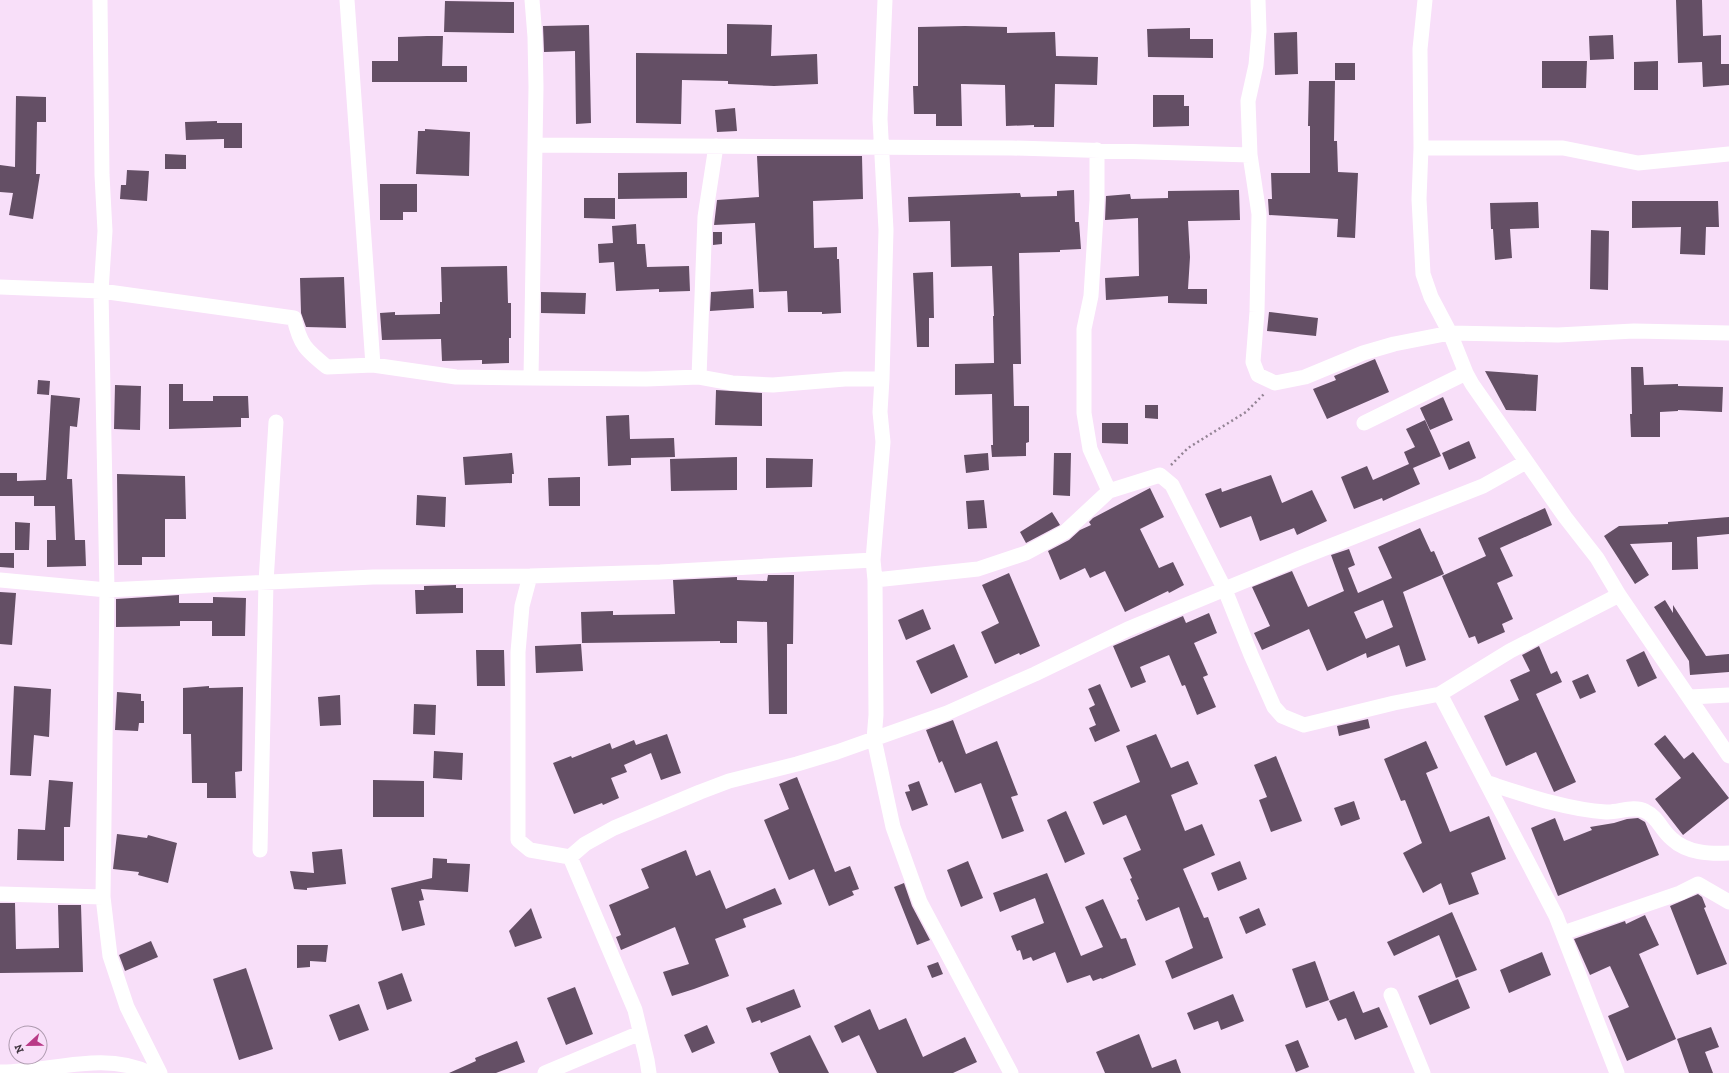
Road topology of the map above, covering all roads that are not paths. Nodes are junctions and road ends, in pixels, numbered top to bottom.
1 (100, 0) edge
2 (347, 0) edge
3 (532, 0) edge
4 (885, 0) edge
5 (1258, 0) edge
6 (1425, 0) edge
7 (535, 145) junction
8 (716, 146) junction
9 (880, 148) junction
10 (1421, 148) junction
11 (1097, 150) junction
12 (1729, 154) edge
13 (1250, 155) junction
14 (0, 287) edge
15 (101, 290) junction
16 (1450, 333) junction
17 (1729, 334) edge
18 (373, 365) junction
19 (1466, 373) junction
20 (699, 377) junction
21 (531, 378) junction
22 (882, 379) junction
23 (276, 422) dead end
24 (1364, 423) dead end
25 (1526, 462) junction
26 (1109, 491) junction
27 (873, 560) junction
28 (530, 576) junction
29 (0, 580) edge
30 (875, 580) junction
31 (266, 582) junction
32 (107, 590) junction
33 (1225, 590) junction
34 (1619, 595) junction
35 (1440, 694) junction
36 (1729, 695) edge
37 (1690, 697) junction
38 (874, 739) junction
39 (1729, 756) edge
40 (1488, 783) junction
41 (260, 850) dead end
42 (1729, 853) edge
43 (570, 857) junction
44 (0, 894) edge
45 (103, 897) junction
46 (1729, 902) edge
47 (1563, 933) junction
48 (1392, 995) dead end
49 (640, 1033) junction
50 (0, 1072) edge
51 (149, 1073) edge
52 (160, 1073) edge
53 (545, 1073) edge
54 (648, 1073) edge
55 (1011, 1073) edge
56 (1423, 1073) edge
57 (1617, 1073) edge

1 - 15 street
2 - 18 street
3 - 7 street
4 - 9 street
5 - 13 street
6 - 10 street
7 - 8 street
7 - 21 street
8 - 9 street
8 - 20 street
9 - 11 street
9 - 22 street
10 - 12 street
10 - 16 street
11 - 13 street
11 - 26 street
13 - 16 street
14 - 15 street
15 - 18 street
15 - 32 street
16 - 17 street
16 - 19 street
18 - 21 street
19 - 24 street
19 - 25 street
20 - 21 street
20 - 22 street
22 - 27 street
23 - 31 street
25 - 33 street
25 - 34 street
26 - 30 street
26 - 33 street
27 - 28 street
27 - 30 street
28 - 31 street
28 - 43 street
29 - 32 street
30 - 38 street
31 - 32 street
31 - 41 street
32 - 45 street
33 - 35 street
33 - 38 street
34 - 35 street
34 - 37 street
35 - 40 street
36 - 37 street
37 - 39 street
38 - 43 street
38 - 55 street
40 - 42 street
40 - 47 street
43 - 49 street
44 - 45 street
45 - 52 street
46 - 47 street
47 - 57 street
48 - 56 street
49 - 53 street
49 - 54 street
50 - 51 street

